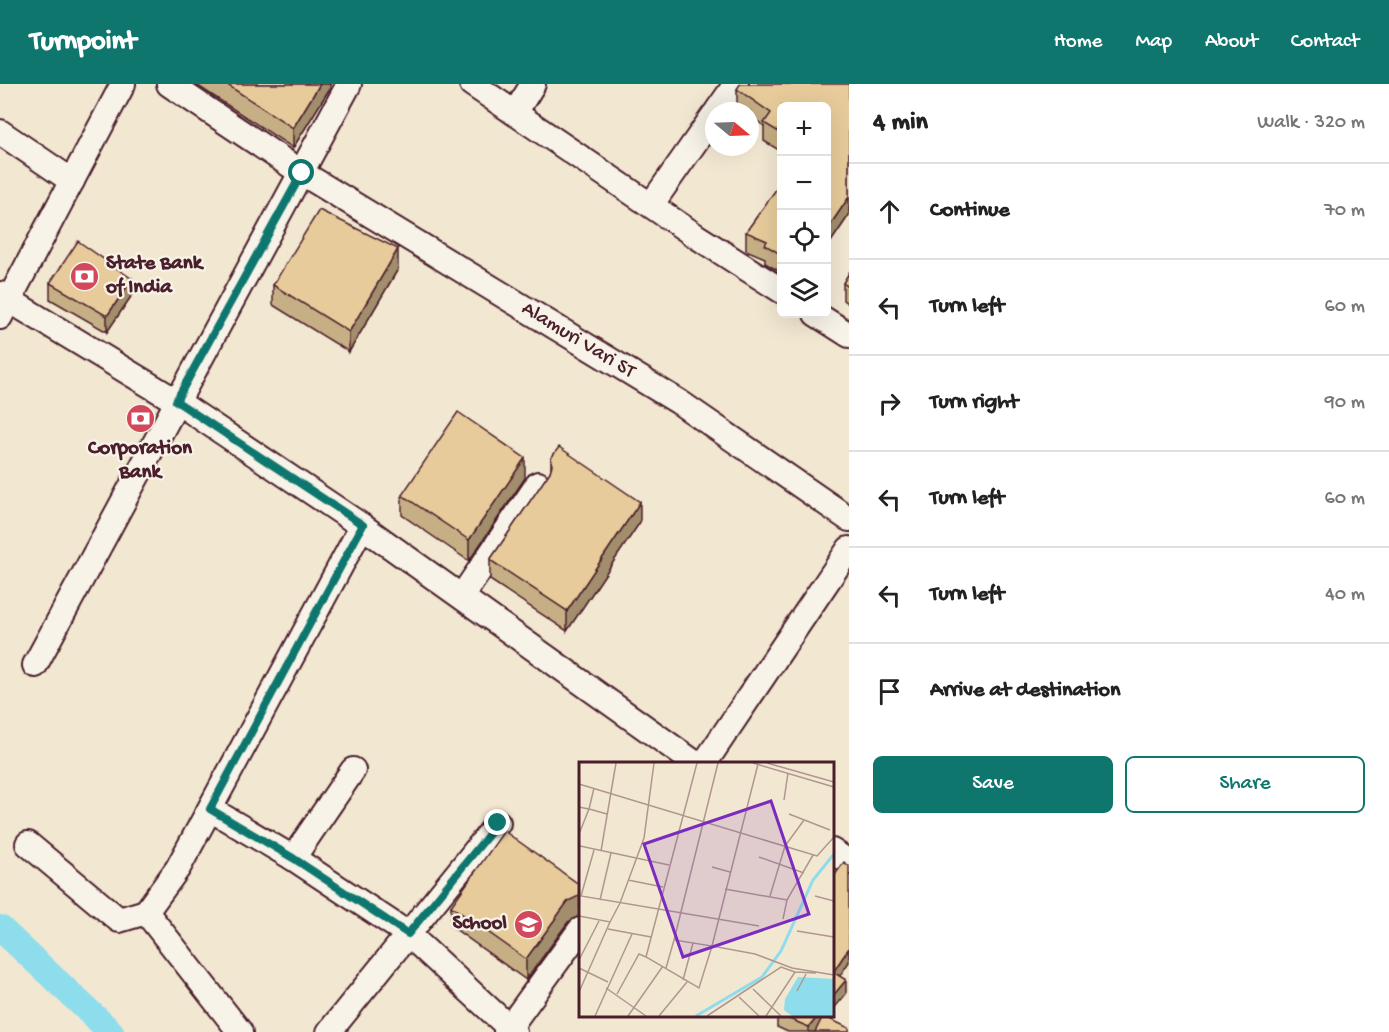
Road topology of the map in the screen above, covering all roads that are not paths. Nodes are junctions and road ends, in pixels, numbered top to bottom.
1 (123, 84) edge
2 (169, 84) edge
3 (349, 84) edge
4 (472, 84) edge
5 (533, 84) edge
6 (736, 84) edge
7 (723, 102) edge
8 (515, 113) junction
9 (705, 128) edge
10 (0, 132) edge
11 (302, 173) junction
12 (72, 181) junction
13 (651, 205) junction
14 (777, 288) edge
15 (3, 304) edge
16 (822, 318) edge
17 (849, 335) edge
18 (176, 401) junction
19 (538, 484) dead end
20 (849, 519) edge
21 (363, 525) junction
22 (849, 549) edge
23 (462, 596) junction
24 (35, 665) dead end
25 (693, 762) edge
26 (705, 762) edge
27 (353, 770) dead end
28 (210, 809) junction
29 (498, 823) dead end
30 (28, 844) dead end
31 (834, 852) edge
32 (293, 858) junction
33 (849, 862) edge
34 (146, 912) junction
35 (579, 931) edge
36 (408, 934) junction
37 (510, 1030) edge
38 (240, 1032) edge
39 (329, 1032) edge

1 - 12 street
2 - 11 street, Alamuri Vari ST
3 - 11 street
4 - 8 street
5 - 8 street
6 - 7 street
8 - 13 street
9 - 13 street
10 - 12 street
11 - 18 street
11 - 20 street, Alamuri Vari ST
12 - 15 street
13 - 14 street
15 - 18 street
16 - 17 street
18 - 21 street
18 - 24 street
19 - 23 street
21 - 23 street
21 - 28 street
22 - 26 street
23 - 25 street
27 - 32 street
28 - 32 street
28 - 34 street
29 - 36 street
30 - 34 street
31 - 33 street
32 - 36 street
34 - 38 street
35 - 37 street
36 - 37 street
36 - 39 street

